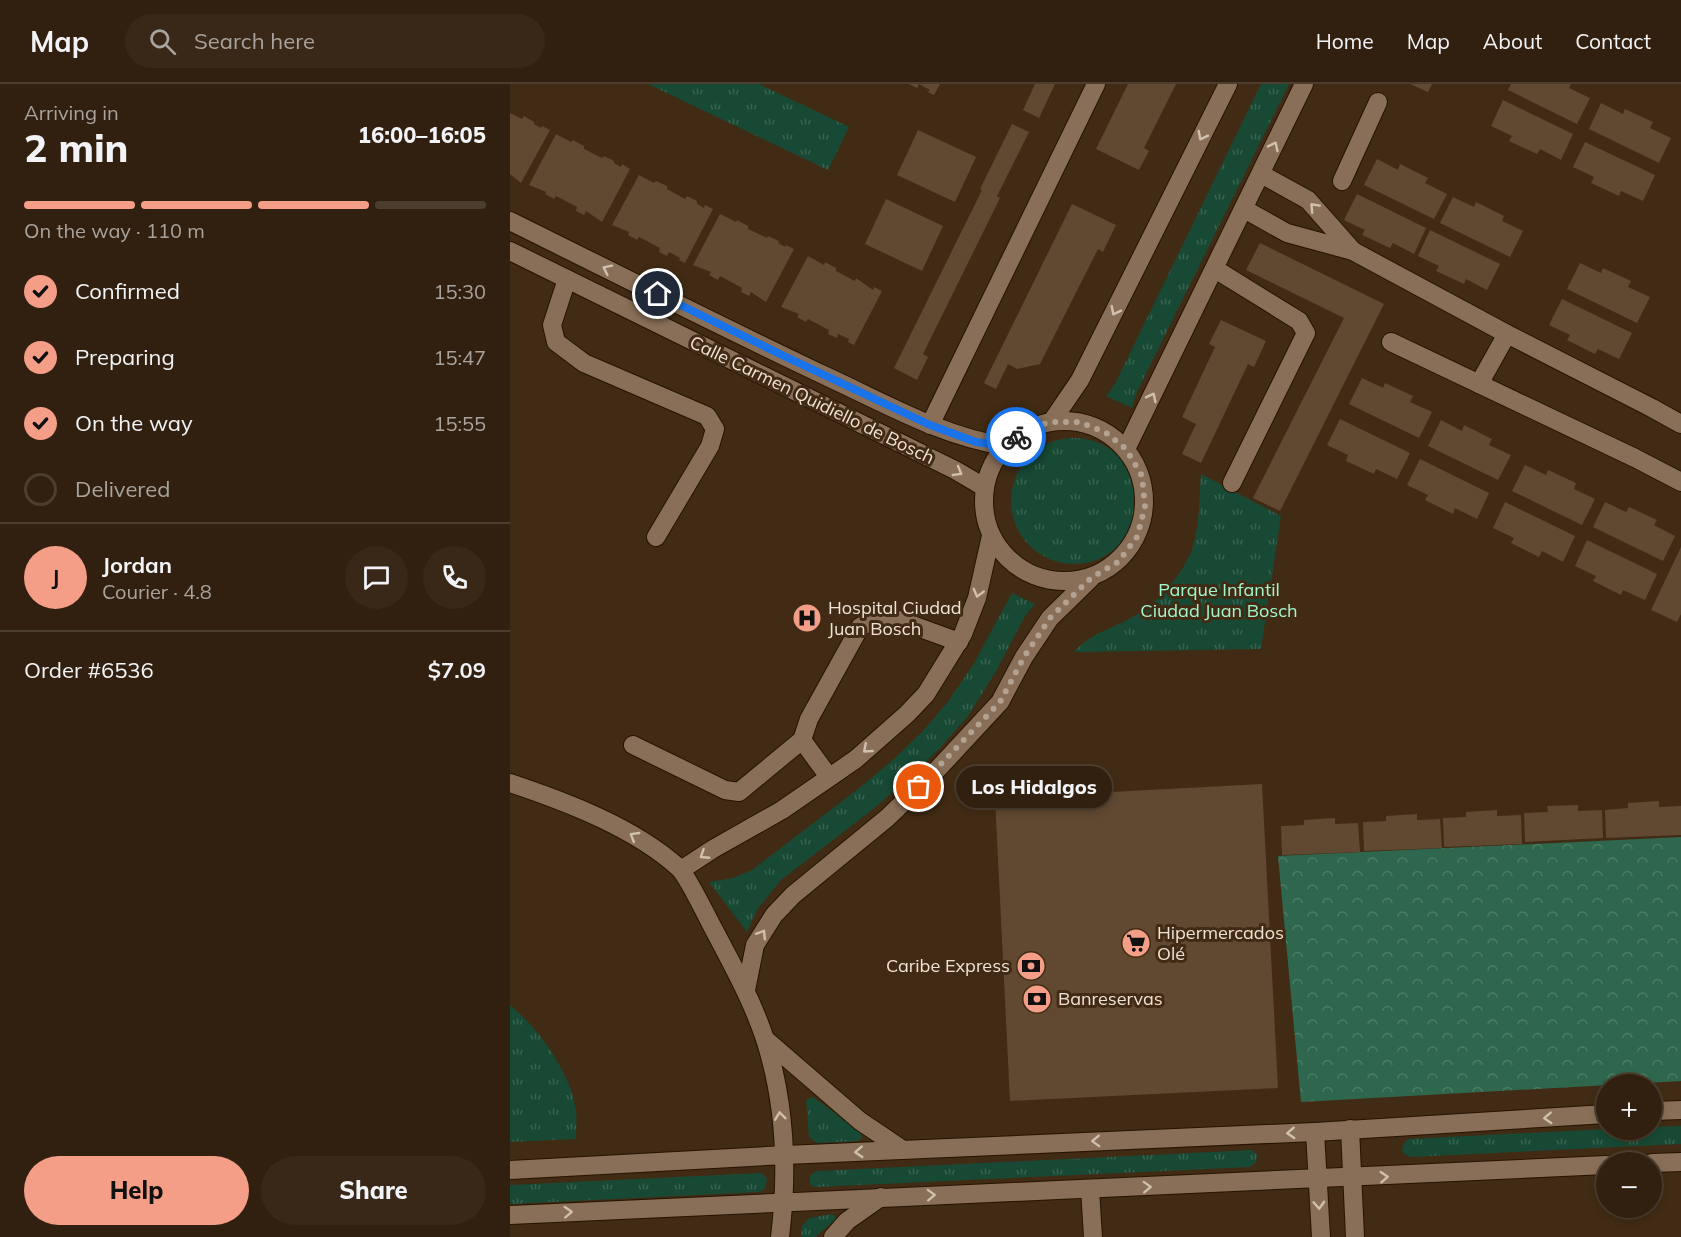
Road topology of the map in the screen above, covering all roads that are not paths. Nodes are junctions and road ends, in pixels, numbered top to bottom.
1 (1096, 84) edge
2 (1228, 84) edge
3 (1304, 84) edge
4 (1378, 102) dead end
5 (1261, 174) junction
6 (1342, 181) dead end
7 (1244, 209) junction
8 (510, 221) edge
9 (510, 251) edge
10 (1353, 251) junction
11 (1215, 269) junction
12 (567, 279) junction
13 (1507, 334) junction
14 (1391, 342) dead end
15 (1479, 384) junction
16 (1052, 422) junction
17 (1681, 424) edge
18 (930, 425) junction
19 (1005, 446) junction
20 (1126, 449) junction
21 (1681, 482) edge
22 (1232, 483) dead end
23 (984, 487) junction
24 (991, 536) junction
25 (656, 537) dead end
26 (1091, 578) junction
27 (958, 642) junction
28 (802, 740) junction
29 (633, 745) dead end
30 (829, 777) junction
31 (510, 783) edge
32 (681, 870) junction
33 (746, 990) junction
34 (765, 1039) junction
35 (1681, 1110) edge
36 (1662, 1111) edge
37 (1596, 1115) edge
38 (1350, 1129) junction
39 (1315, 1132) junction
40 (903, 1150) junction
41 (785, 1155) junction
42 (1681, 1162) edge
43 (1662, 1163) edge
44 (1596, 1166) edge
45 (510, 1170) edge
46 (1352, 1178) junction
47 (1318, 1179) junction
48 (1090, 1189) junction
49 (881, 1197) junction
50 (785, 1200) junction
51 (510, 1215) edge
52 (780, 1237) edge
53 (832, 1237) edge
54 (1093, 1237) edge
55 (1321, 1237) edge
56 (1355, 1237) edge

1 - 18 street
2 -> 16 street
5 -> 3 street
4 - 6 street
5 - 7 street
10 -> 5 street
7 - 10 street
7 - 11 street
18 -> 8 street, Calle Carmen Quidiello de Bosch
9 - 12 street, Calle Carmen Quidiello de Bosch
10 - 13 street
20 -> 11 street
11 - 22 street
12 -> 23 street, Calle Carmen Quidiello de Bosch
12 - 25 street
13 - 15 street
13 - 17 street
14 - 15 street
15 - 21 street
16 - 19 street
16 - 20 street
18 - 19 street, Calle Carmen Quidiello de Bosch
19 - 23 street
20 - 26 street
23 - 24 street
24 - 26 street
24 -> 27 street
33 -> 26 street
27 - 28 street
27 -> 30 street
28 - 29 street
28 - 30 street
30 -> 32 street
32 -> 31 street
32 - 33 street
33 - 34 street
34 - 40 street
41 -> 34 street
35 - 36 street
37 -> 38 street
38 - 39 street
38 - 46 street
39 -> 40 street
39 - 47 street
40 -> 41 street
41 - 45 street
41 - 50 street
42 - 43 street
46 -> 44 street
46 - 47 street
46 - 56 street
48 -> 47 street
47 -> 55 street
49 -> 48 street
48 - 54 street
49 - 50 street
49 - 53 street
51 -> 50 street
50 - 52 street

